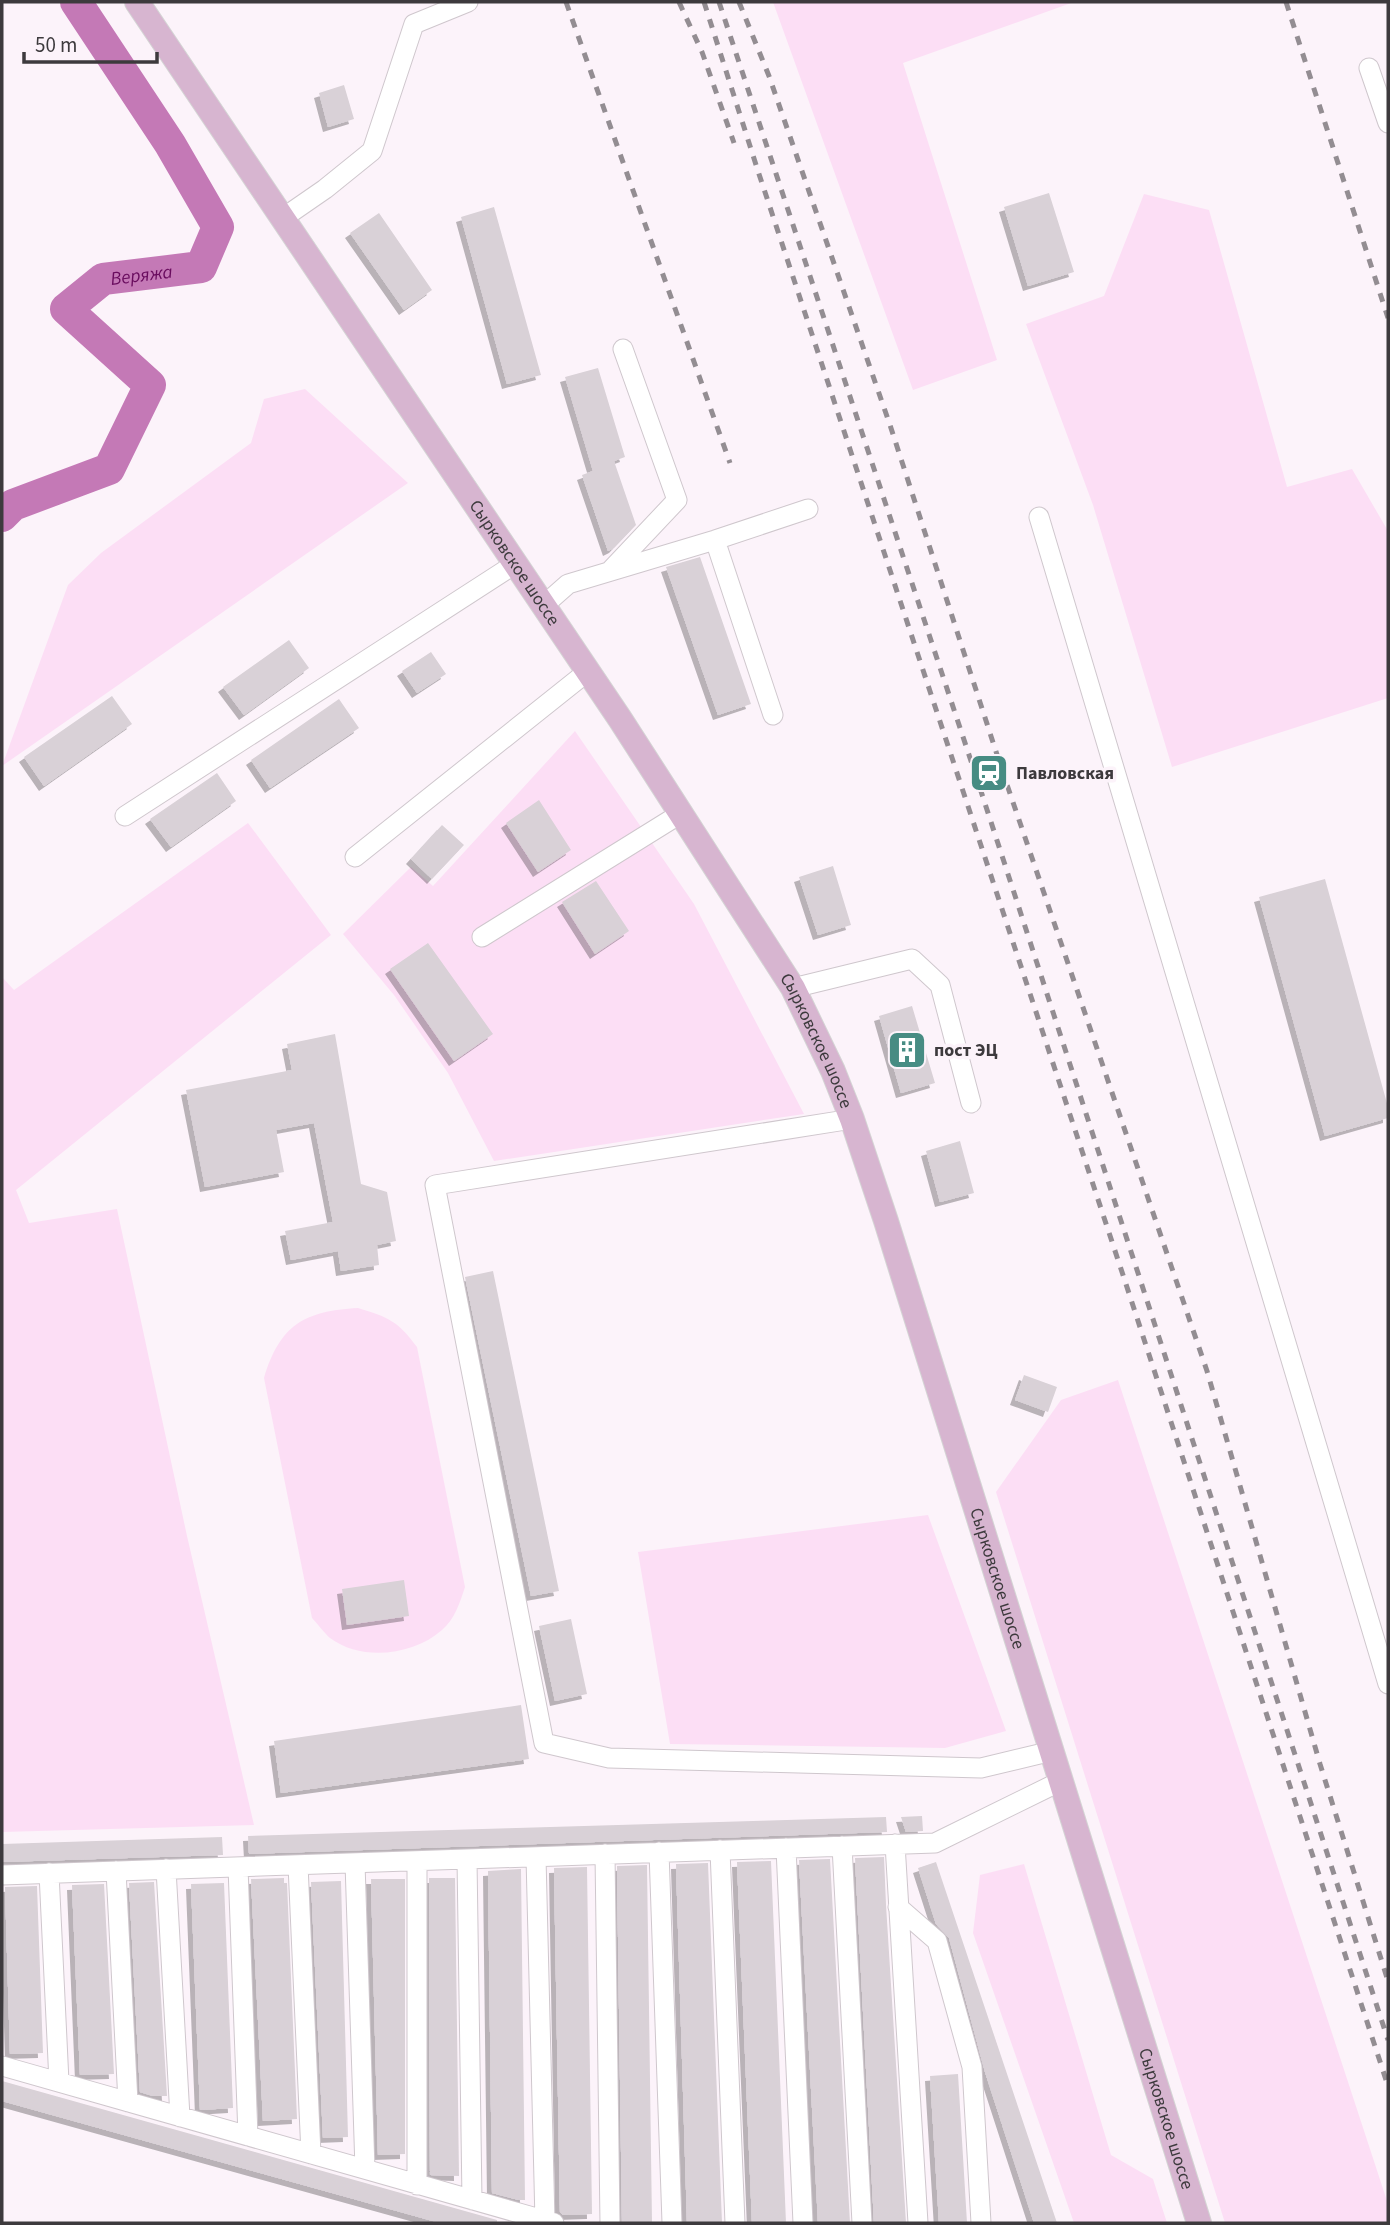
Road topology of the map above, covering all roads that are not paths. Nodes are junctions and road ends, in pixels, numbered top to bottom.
1 (137, 2) edge
2 (468, 2) edge
3 (1369, 68) dead end
4 (1388, 123) edge
5 (283, 218) junction
6 (623, 349) dead end
7 (808, 509) dead end
8 (1039, 517) dead end
9 (715, 540) junction
10 (515, 564) junction
11 (609, 572) junction
12 (543, 606) junction
13 (587, 672) junction
14 (773, 715) dead end
15 (680, 814) junction
16 (125, 816) dead end
17 (355, 857) dead end
18 (482, 937) dead end
19 (793, 988) junction
20 (971, 1104) dead end
21 (852, 1119) junction
22 (1388, 1684) edge
23 (1052, 1751) junction
24 (1061, 1781) junction
25 (894, 1844) junction
26 (842, 1846) junction
27 (786, 1848) junction
28 (720, 1850) junction
29 (659, 1852) junction
30 (605, 1854) junction
31 (536, 1857) junction
32 (467, 1859) junction
33 (417, 1861) junction
34 (355, 1863) junction
35 (298, 1865) junction
36 (238, 1867) junction
37 (166, 1870) junction
38 (116, 1871) junction
39 (49, 1874) junction
40 (2, 1875) edge
41 (898, 1907) junction
42 (2, 2066) edge
43 (59, 2082) junction
44 (128, 2102) junction
45 (180, 2117) junction
46 (248, 2136) junction
47 (311, 2154) junction
48 (365, 2169) junction
49 (417, 2185) junction
50 (472, 2200) junction
51 (549, 2222) edge
52 (610, 2223) edge
53 (672, 2223) edge
54 (735, 2223) edge
55 (803, 2223) edge
56 (862, 2223) edge
57 (918, 2223) edge
58 (981, 2223) edge
59 (1199, 2223) edge

1 - 5 main road, Сырковское шоссе
2 - 5 lane
3 - 4 lane
5 - 10 main road, Сырковское шоссе
6 - 11 lane
7 - 9 lane
8 - 22 lane
9 - 11 lane
9 - 14 lane
10 - 12 main road, Сырковское шоссе
10 - 16 lane
11 - 12 lane
12 - 13 main road, Сырковское шоссе
13 - 15 main road, Сырковское шоссе
13 - 17 lane
15 - 18 lane
15 - 19 main road, Сырковское шоссе
19 - 20 lane
19 - 21 main road, Сырковское шоссе
21 - 23 main road, Сырковское шоссе
21 - 23 lane
23 - 24 main road, Сырковское шоссе
24 - 25 lane
24 - 59 main road, Сырковское шоссе
25 - 26 lane
25 - 41 lane
26 - 27 lane
26 - 56 lane
27 - 28 lane
27 - 55 lane
28 - 29 lane
28 - 54 lane
29 - 30 lane
29 - 53 lane
30 - 31 lane
30 - 52 lane
31 - 32 lane
31 - 51 lane
32 - 33 lane
32 - 50 lane
33 - 34 lane
33 - 49 lane
34 - 35 lane
34 - 48 lane
35 - 36 lane
35 - 47 lane
36 - 37 lane
36 - 46 lane
37 - 38 lane
37 - 45 lane
38 - 39 lane
38 - 44 lane
39 - 40 lane
39 - 43 lane
41 - 57 lane
41 - 58 lane
42 - 43 lane
43 - 44 lane
44 - 45 lane
45 - 46 lane
46 - 47 lane
47 - 48 lane
48 - 49 lane
49 - 50 lane
50 - 51 lane

